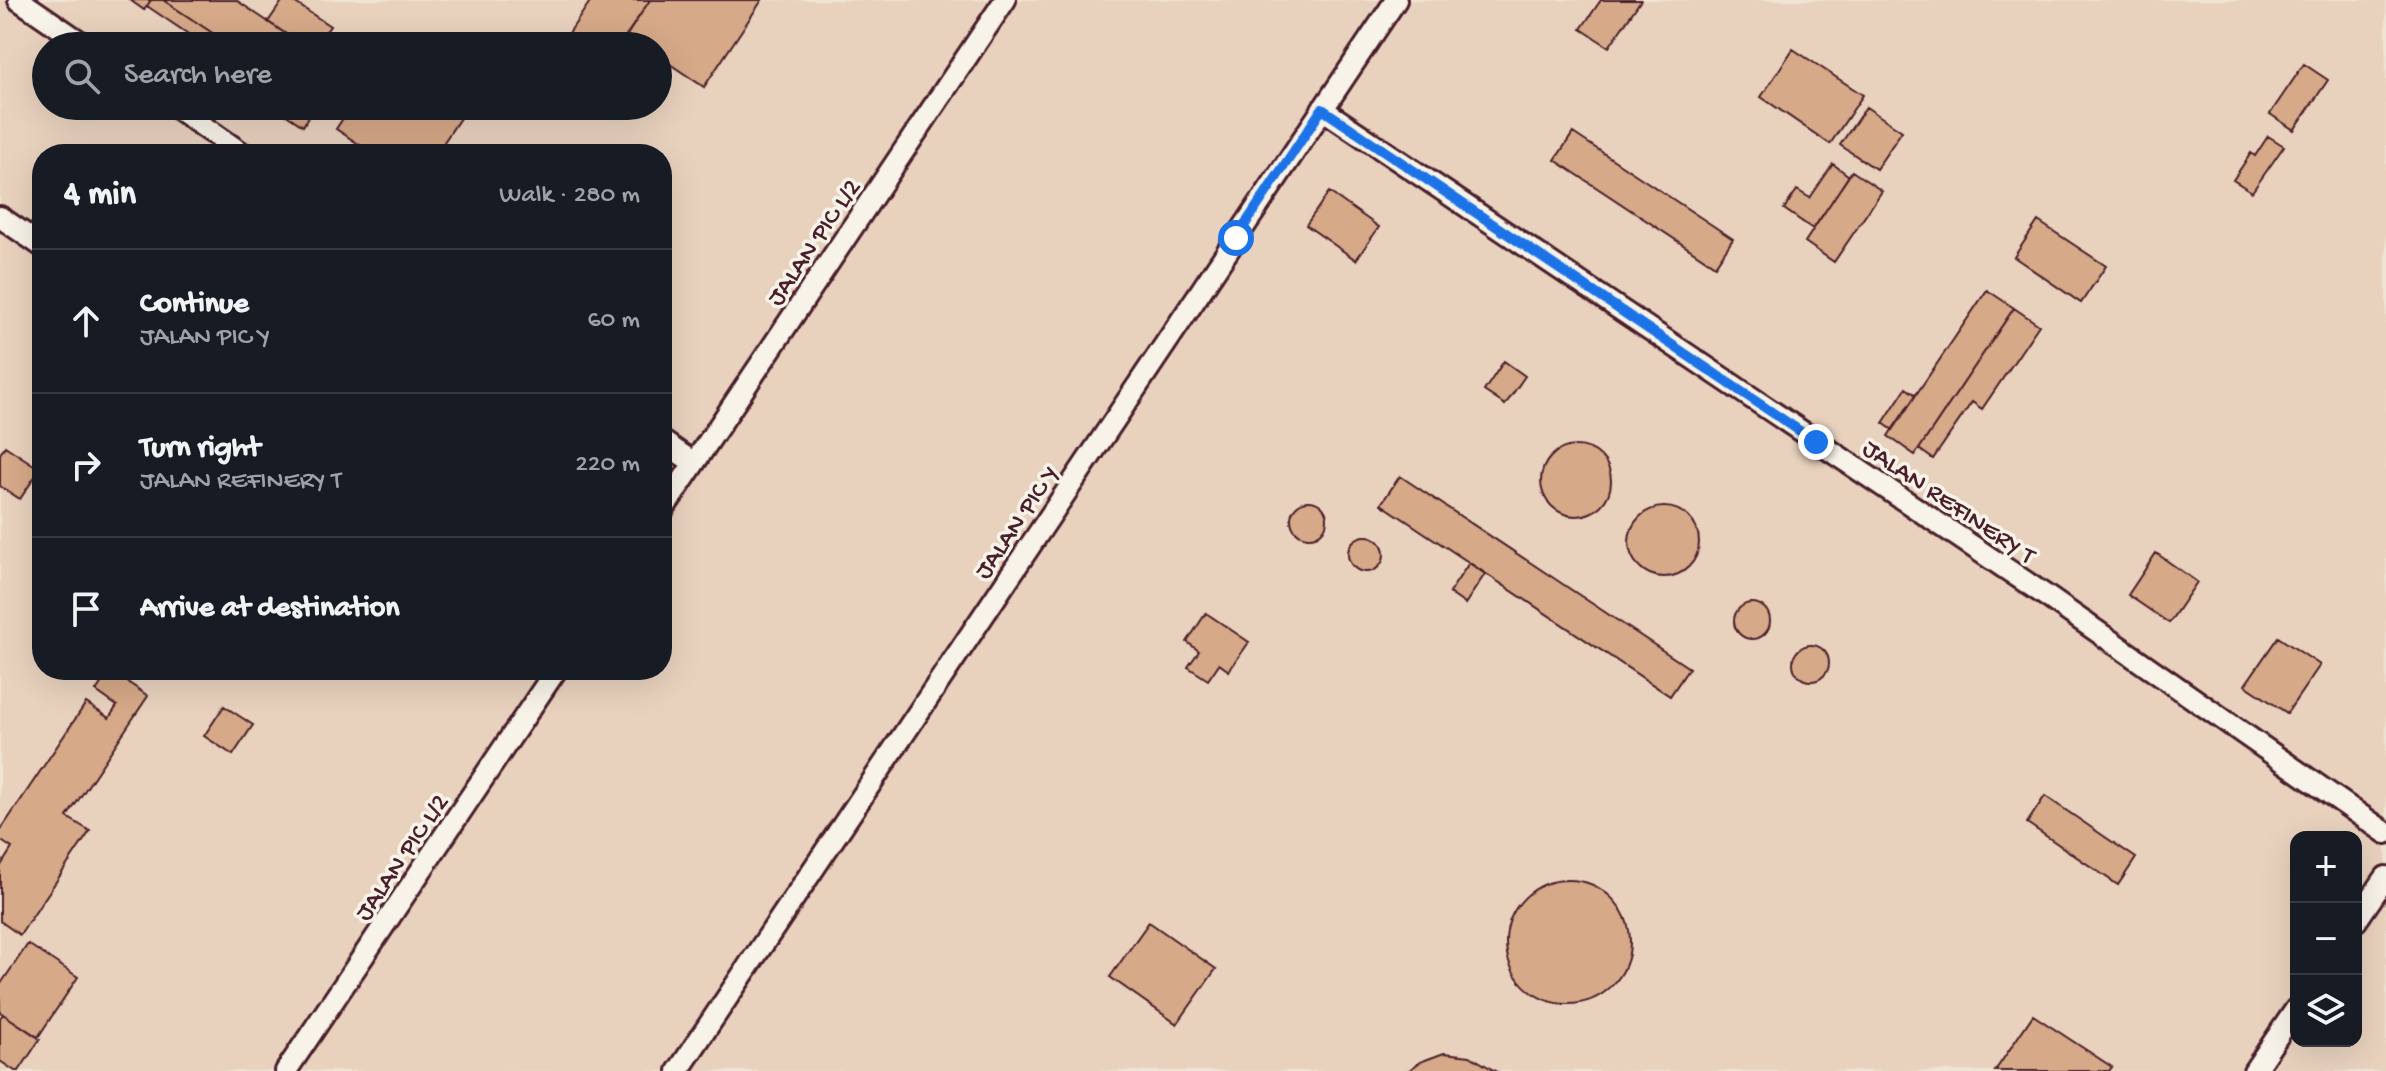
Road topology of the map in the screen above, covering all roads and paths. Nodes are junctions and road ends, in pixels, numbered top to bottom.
1 (19, 0) edge
2 (1005, 0) edge
3 (1396, 0) edge
4 (66, 32) edge
5 (1322, 109) junction
6 (194, 120) edge
7 (229, 144) edge
8 (0, 217) edge
9 (32, 239) edge
10 (672, 448) edge
11 (694, 463) junction
12 (672, 496) edge
13 (549, 680) edge
14 (2386, 833) edge
15 (2386, 877) edge
16 (2362, 912) edge
17 (2290, 1018) edge
18 (286, 1071) edge
19 (678, 1071) edge
20 (2254, 1071) edge

1 - 4 street
2 - 11 street, JALAN PIC L/2
3 - 5 street, JALAN PIC Y
5 - 14 street, JALAN REFINERY T
5 - 19 street, JALAN PIC Y
6 - 7 street
8 - 9 street
10 - 11 street
11 - 12 street, JALAN PIC L/2
13 - 18 street, JALAN PIC L/2
15 - 16 street
17 - 20 street

